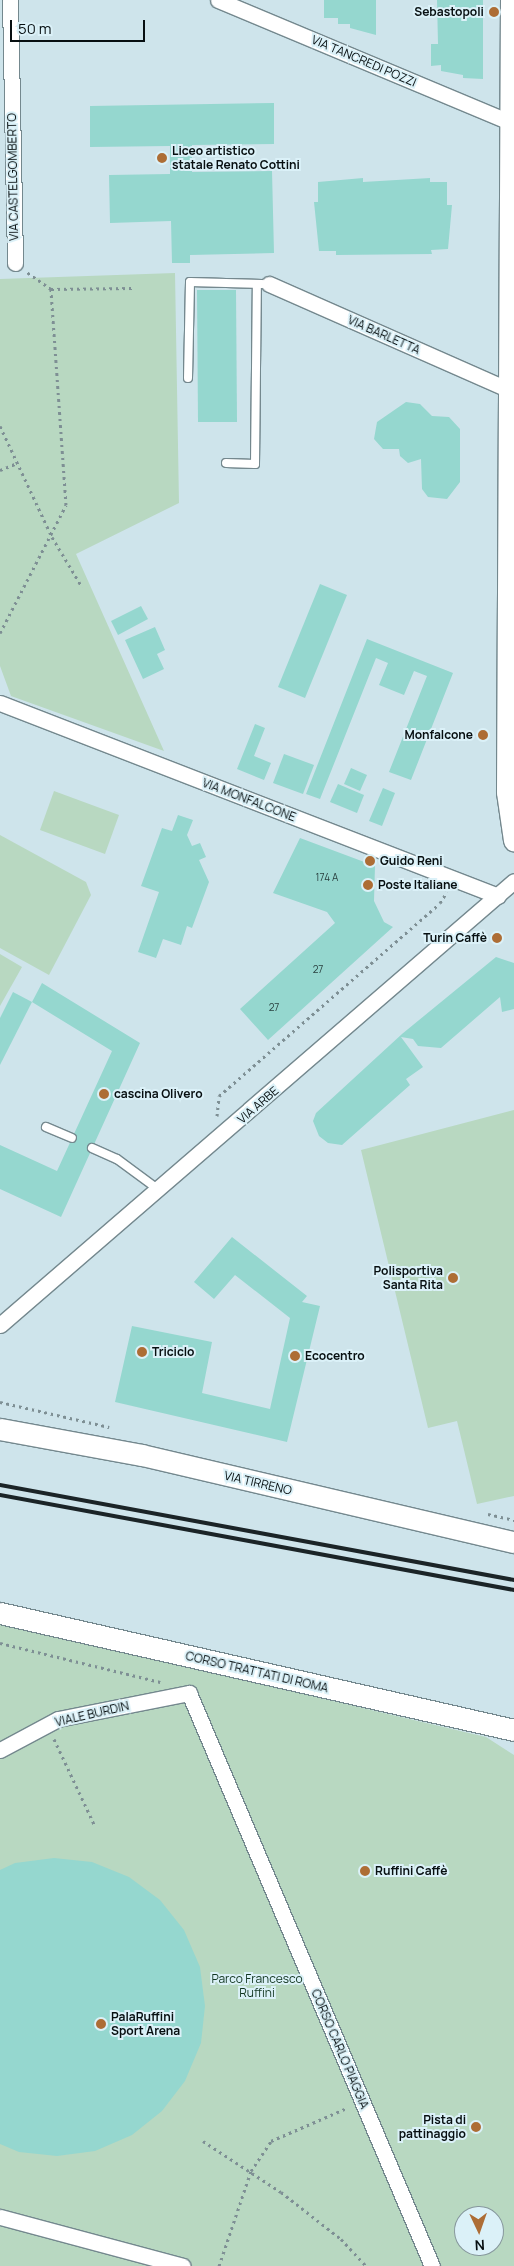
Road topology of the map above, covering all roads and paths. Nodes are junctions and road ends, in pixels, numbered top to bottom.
1 (10, 0) edge
2 (218, 0) edge
3 (511, 0) edge
4 (5, 39) edge
5 (510, 122) junction
6 (15, 263) joint
7 (263, 284) junction
8 (51, 288) junction
9 (133, 288) dead end
10 (512, 351) edge
11 (188, 378) dead end
12 (509, 390) junction
13 (0, 426) edge
14 (16, 463) junction
15 (226, 463) dead end
16 (0, 470) edge
17 (52, 537) junction
18 (82, 587) dead end
19 (0, 633) edge
20 (0, 703) edge
21 (514, 840) edge
22 (454, 881) junction
23 (514, 881) edge
24 (498, 896) junction
25 (216, 1123) dead end
26 (46, 1127) dead end
27 (72, 1138) dead end
28 (92, 1148) dead end
29 (159, 1190) junction
30 (0, 1325) edge
31 (0, 1429) edge
32 (514, 1542) edge
33 (0, 1613) edge
34 (0, 1644) edge
35 (189, 1693) junction
36 (47, 1724) junction
37 (514, 1730) edge
38 (0, 1750) edge
39 (94, 1824) dead end
40 (362, 2101) junction
41 (203, 2141) dead end
42 (251, 2171) junction
43 (0, 2217) edge
44 (183, 2266) edge
45 (219, 2266) edge
46 (366, 2266) edge
47 (432, 2266) edge

1 - 4 street, VIA CASTELGOMBERTO
2 - 5 street, VIA TANCREDI POZZI
3 - 5 street
4 - 6 street, VIA CASTELGOMBERTO
5 - 10 street
6 - 8 path
7 - 11 lane, VIA BARLETTA
7 - 12 street, VIA BARLETTA
7 - 15 lane
8 - 9 path
8 - 17 path
10 - 12 street
12 - 21 street
13 - 14 path
14 - 16 path
14 - 17 path
17 - 18 path
17 - 19 path
20 - 22 street, VIA MONFALCONE
22 - 24 street, VIA MONFALCONE
22 - 25 path
23 - 24 street, VIA ARBE
24 - 29 street, VIA ARBE
26 - 27 lane
28 - 29 lane
29 - 30 street, VIA ARBE
31 - 32 street, VIA TIRRENO
33 - 37 street, CORSO TRATTATI DI ROMA
34 - 35 path
35 - 36 street, VIALE BURDIN
35 - 40 street, CORSO CARLO PIAGGIA
36 - 38 street, VIALE BURDIN
36 - 39 path
40 - 42 path
40 - 47 street, CORSO CARLO PIAGGIA
41 - 42 path
42 - 45 path
42 - 46 path
43 - 44 street

